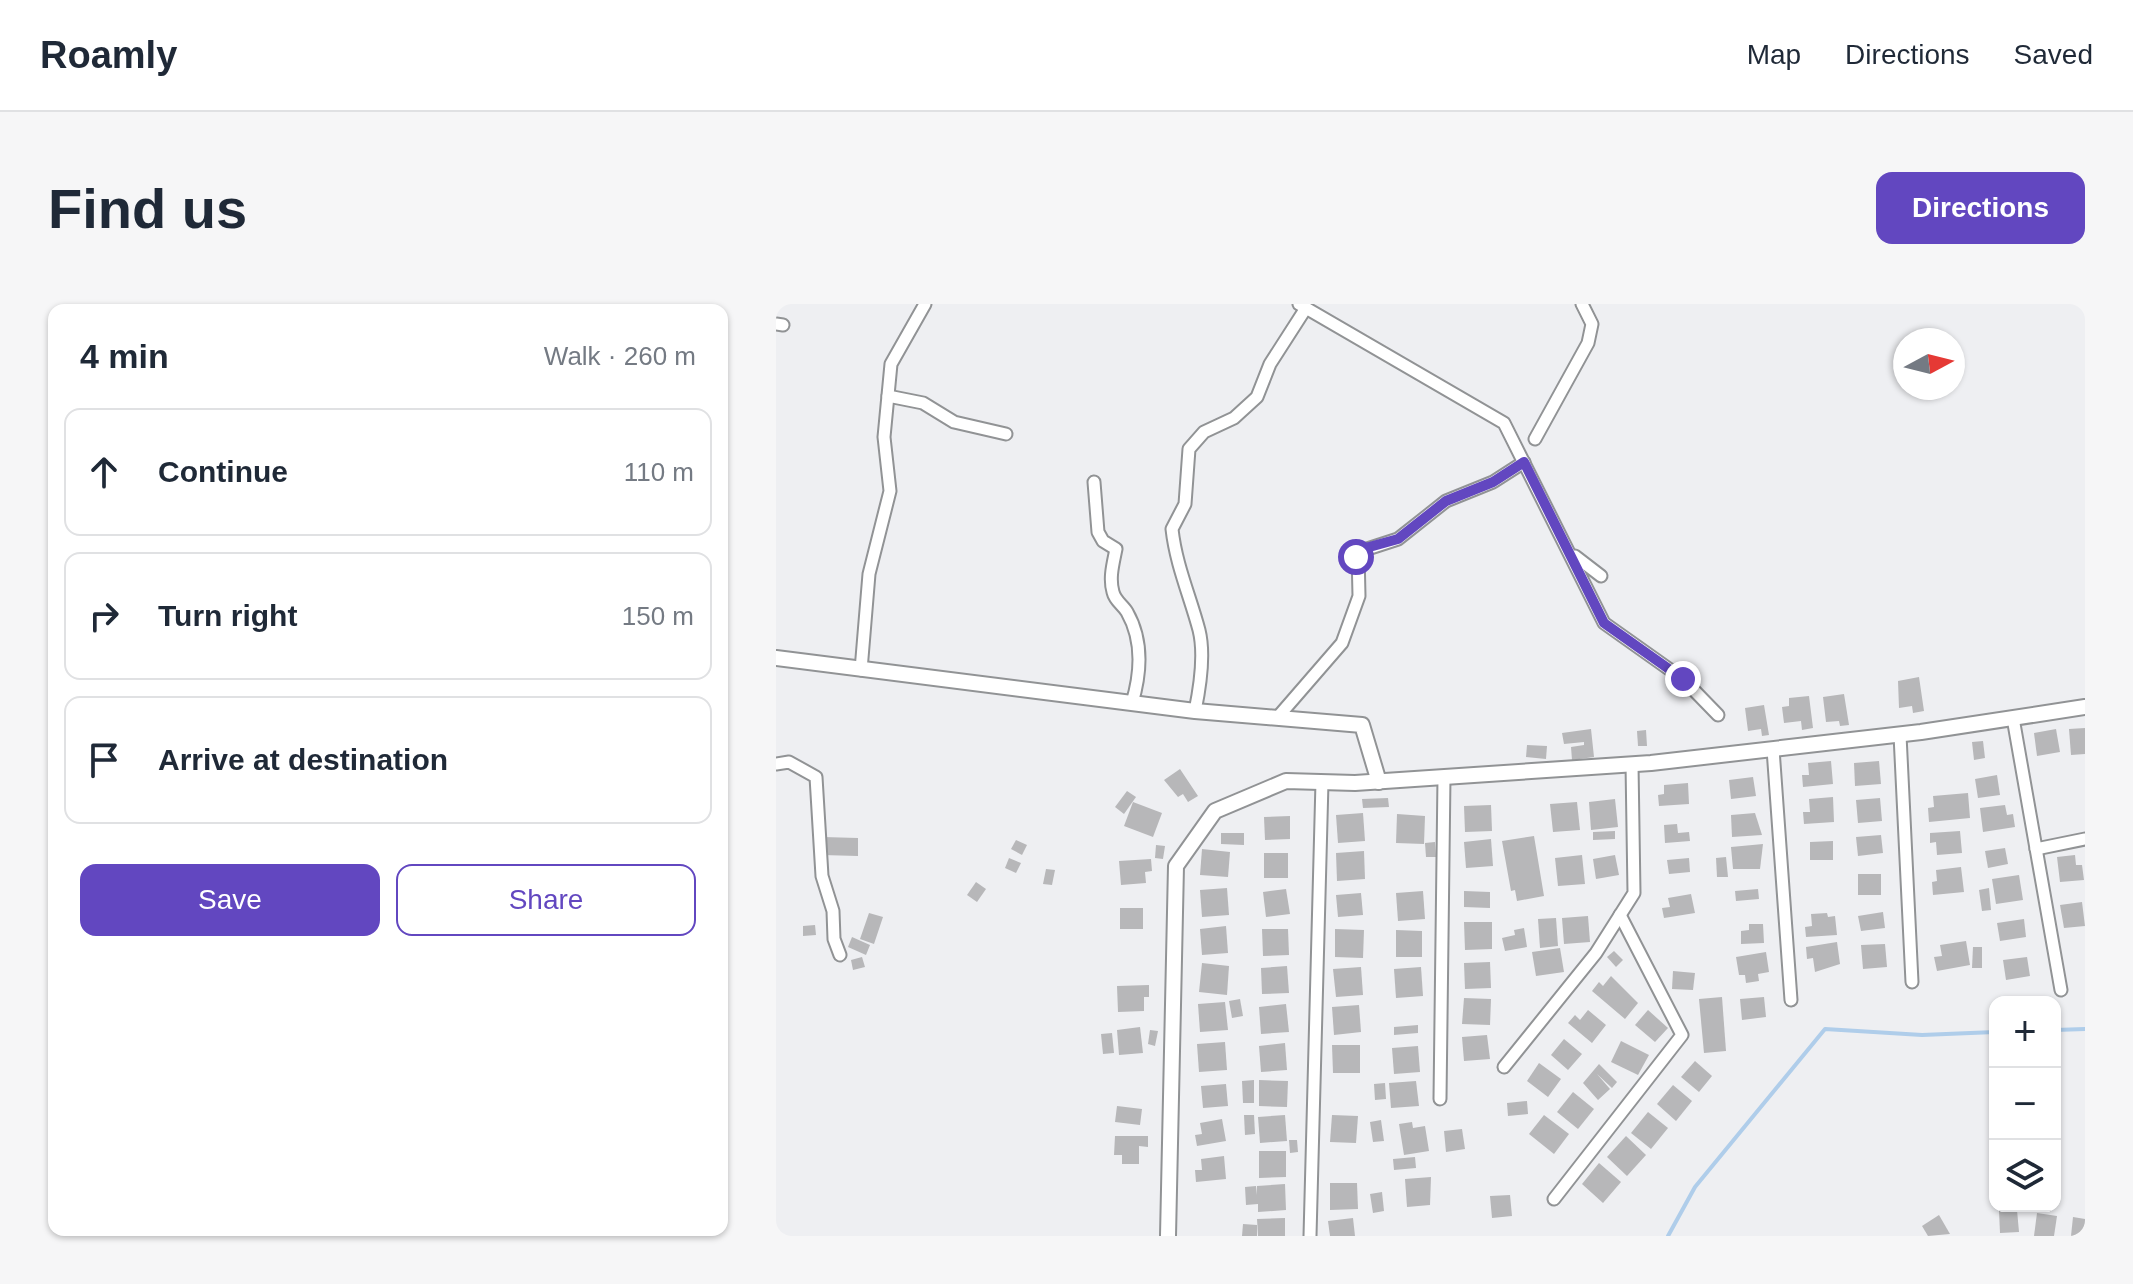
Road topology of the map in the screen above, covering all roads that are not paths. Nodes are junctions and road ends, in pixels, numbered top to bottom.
1 (925, 304) edge
2 (1582, 304) edge
3 (1302, 306) edge
4 (888, 396) junction
5 (1006, 434) dead end
6 (1535, 439) dead end
7 (1524, 462) junction
8 (1094, 482) dead end
9 (1571, 553) junction
10 (1601, 576) dead end
11 (776, 658) edge
12 (861, 670) junction
13 (1132, 703) junction
14 (2085, 707) edge
15 (1195, 711) junction
16 (1718, 715) dead end
17 (1277, 718) junction
18 (2013, 718) junction
19 (1900, 735) junction
20 (1773, 749) junction
21 (776, 764) edge
22 (1632, 764) junction
23 (1444, 777) junction
24 (1322, 782) junction
25 (1379, 782) junction
26 (2085, 839) edge
27 (2036, 849) junction
28 (1620, 915) junction
29 (840, 955) dead end
30 (1912, 982) dead end
31 (2061, 990) dead end
32 (1791, 1000) dead end
33 (1504, 1067) dead end
34 (1440, 1099) dead end
35 (1554, 1199) dead end
36 (1168, 1236) edge
37 (1310, 1236) edge

1 - 4 street
2 - 6 street
3 - 7 street
3 - 15 street
4 - 5 street
4 - 12 street
7 - 9 street
7 - 17 street
8 - 13 street
9 - 10 street
9 - 16 street
11 - 12 street
12 - 13 street
13 - 15 street
14 - 18 street
15 - 17 street
17 - 25 street
18 - 19 street
18 - 27 street
19 - 20 street
19 - 30 street
20 - 22 street
20 - 32 street
21 - 29 street
22 - 23 street
22 - 28 street
23 - 25 street
23 - 34 street
24 - 25 street
24 - 36 street
24 - 37 street
26 - 27 street
27 - 31 street
28 - 33 street
28 - 35 street

